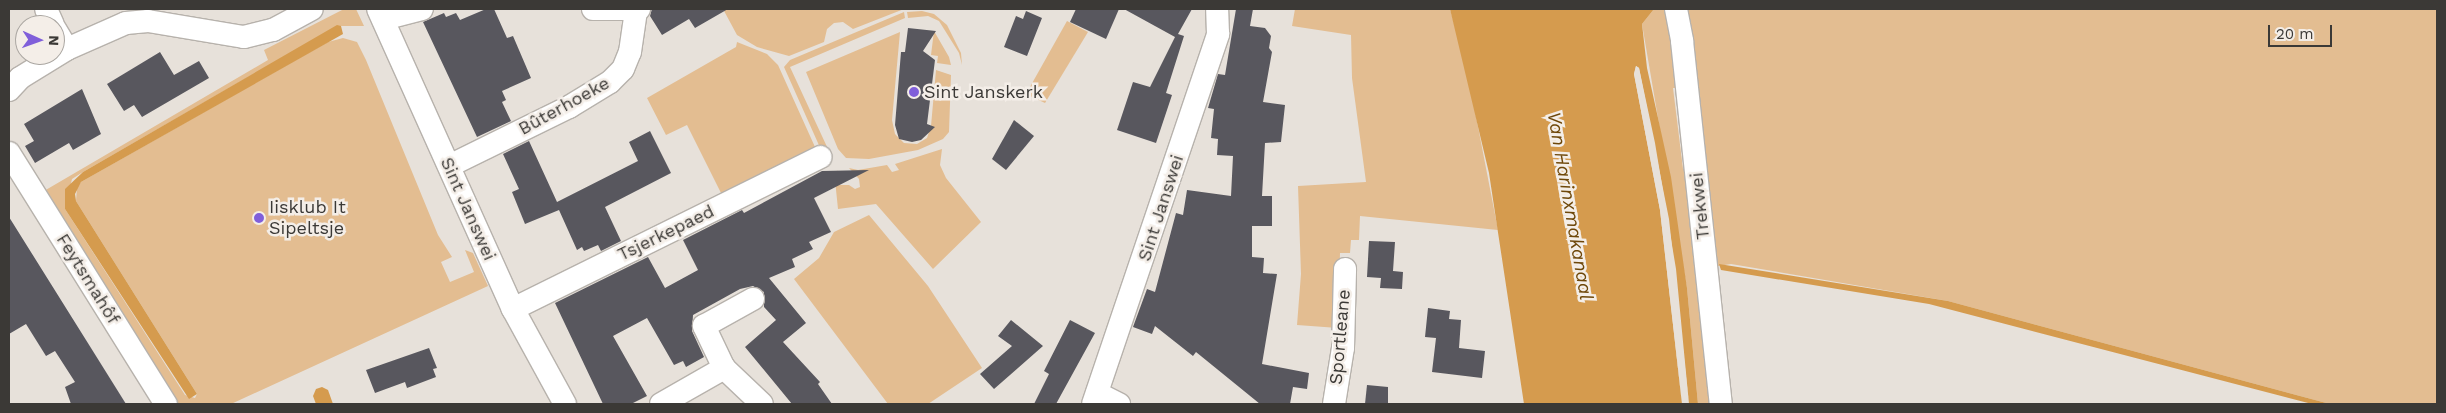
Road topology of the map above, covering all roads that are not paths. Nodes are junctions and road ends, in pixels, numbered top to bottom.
1 (312, 9) edge
2 (422, 9) edge
3 (593, 9) edge
4 (1217, 9) edge
5 (638, 10) edge
6 (1677, 13) edge
7 (380, 14) edge
8 (65, 46) edge
9 (67, 49) junction
10 (9, 90) edge
11 (9, 153) edge
12 (820, 157) dead end
13 (448, 166) junction
14 (1345, 270) dead end
15 (753, 299) dead end
16 (513, 309) junction
17 (724, 368) junction
18 (1095, 398) edge
19 (166, 404) edge
20 (565, 404) edge
21 (661, 404) edge
22 (762, 404) edge
23 (1119, 404) edge
24 (1334, 404) edge
25 (1721, 404) edge

1 - 9 street
2 - 7 street
3 - 5 street, Bûterhoeke
4 - 18 street, Sint Janswei
5 - 13 street, Bûterhoeke
6 - 25 street, Trekwei
7 - 13 street, Sint Janswei
8 - 9 street
9 - 10 street
11 - 19 street, Feytsmahôf
12 - 16 street, Tsjerkepaed
13 - 16 street, Sint Janswei
14 - 24 street, Sportleane
15 - 17 street
16 - 20 street, Sint Janswei
17 - 21 street
17 - 22 street
18 - 23 street

